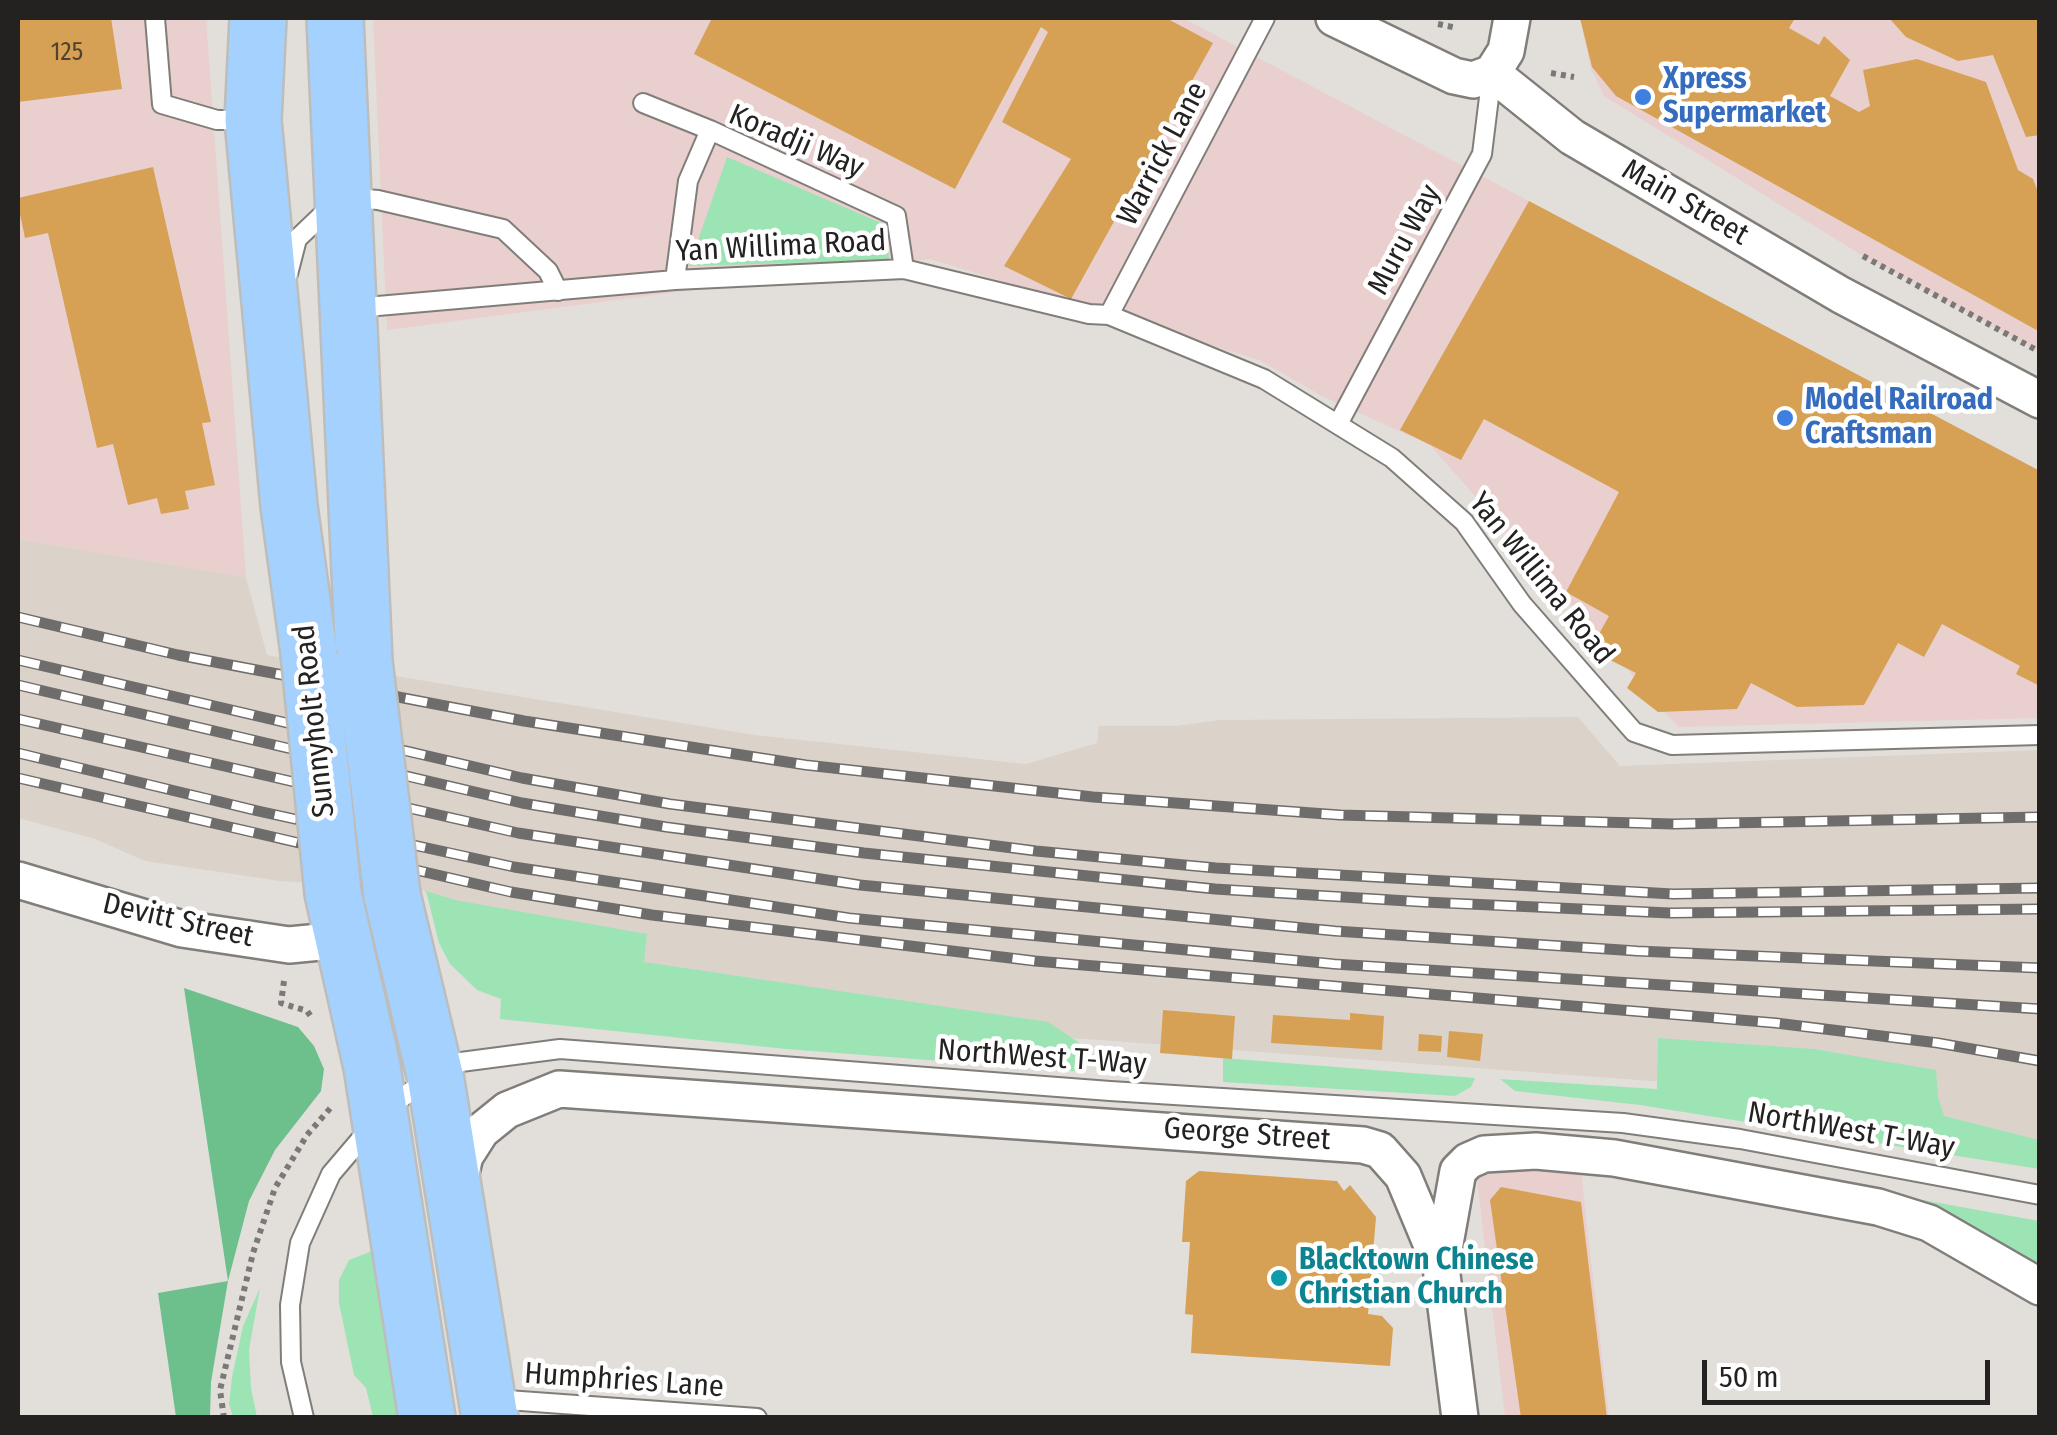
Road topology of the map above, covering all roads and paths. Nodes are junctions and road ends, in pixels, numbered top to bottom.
1 (155, 18) edge
2 (258, 18) edge
3 (335, 18) edge
4 (1265, 18) edge
5 (1334, 18) edge
6 (1512, 18) edge
7 (1551, 73) dead end
8 (1492, 74) junction
9 (1574, 76) dead end
10 (643, 103) dead end
11 (253, 120) junction
12 (710, 130) junction
13 (359, 198) junction
14 (1863, 256) dead end
15 (904, 268) junction
16 (676, 280) junction
17 (558, 291) junction
18 (346, 308) junction
19 (1109, 315) junction
20 (272, 338) junction
21 (2040, 352) edge
22 (2040, 400) edge
23 (1338, 424) junction
24 (2040, 735) edge
25 (18, 880) edge
26 (337, 916) junction
27 (282, 1002) dead end
28 (316, 1022) dead end
29 (435, 1075) junction
30 (358, 1109) junction
31 (2040, 1195) edge
32 (455, 1196) junction
33 (1441, 1268) junction
34 (2040, 1287) edge
35 (488, 1408) edge
36 (665, 1414) edge
37 (224, 1418) edge
38 (304, 1418) edge
39 (427, 1418) edge
40 (757, 1418) edge
41 (1460, 1418) edge

1 - 11 lane
2 - 11 main road, Sunnyholt Road
3 - 13 main road, Sunnyholt Road
4 - 19 lane, Warrick Lane
5 - 8 street
6 - 8 street
7 - 9 path
8 - 22 street, Main Street
8 - 23 lane, Muru Way
10 - 12 lane
11 - 20 main road, Sunnyholt Road
12 - 15 lane, Koradji Way
12 - 16 lane, Koradji Way
13 - 17 lane
13 - 18 main road, Sunnyholt Road
13 - 20 lane
14 - 21 path
15 - 16 lane, Yan Willima Road
15 - 19 lane, Yan Willima Road
16 - 17 lane, Yan Willima Road
17 - 18 lane, Yan Willima Road
18 - 29 main road, Sunnyholt Road, bridge
19 - 23 lane, Yan Willima Road
20 - 26 main road, Sunnyholt Road, bridge
23 - 24 lane, Yan Willima Road
25 - 26 street, Devitt Street
26 - 30 main road, Sunnyholt Road
27 - 28 path
29 - 30 lane, NorthWest T-Way
29 - 31 lane, NorthWest T-Way
29 - 32 main road, Sunnyholt Road
30 - 37 path
30 - 38 lane, NorthWest T-Way
30 - 39 main road, Sunnyholt Road
32 - 33 street, George Street
32 - 35 main road, Sunnyholt Road
33 - 34 street
33 - 41 street
35 - 36 lane, Humphries Lane
36 - 40 lane, Humphries Lane

